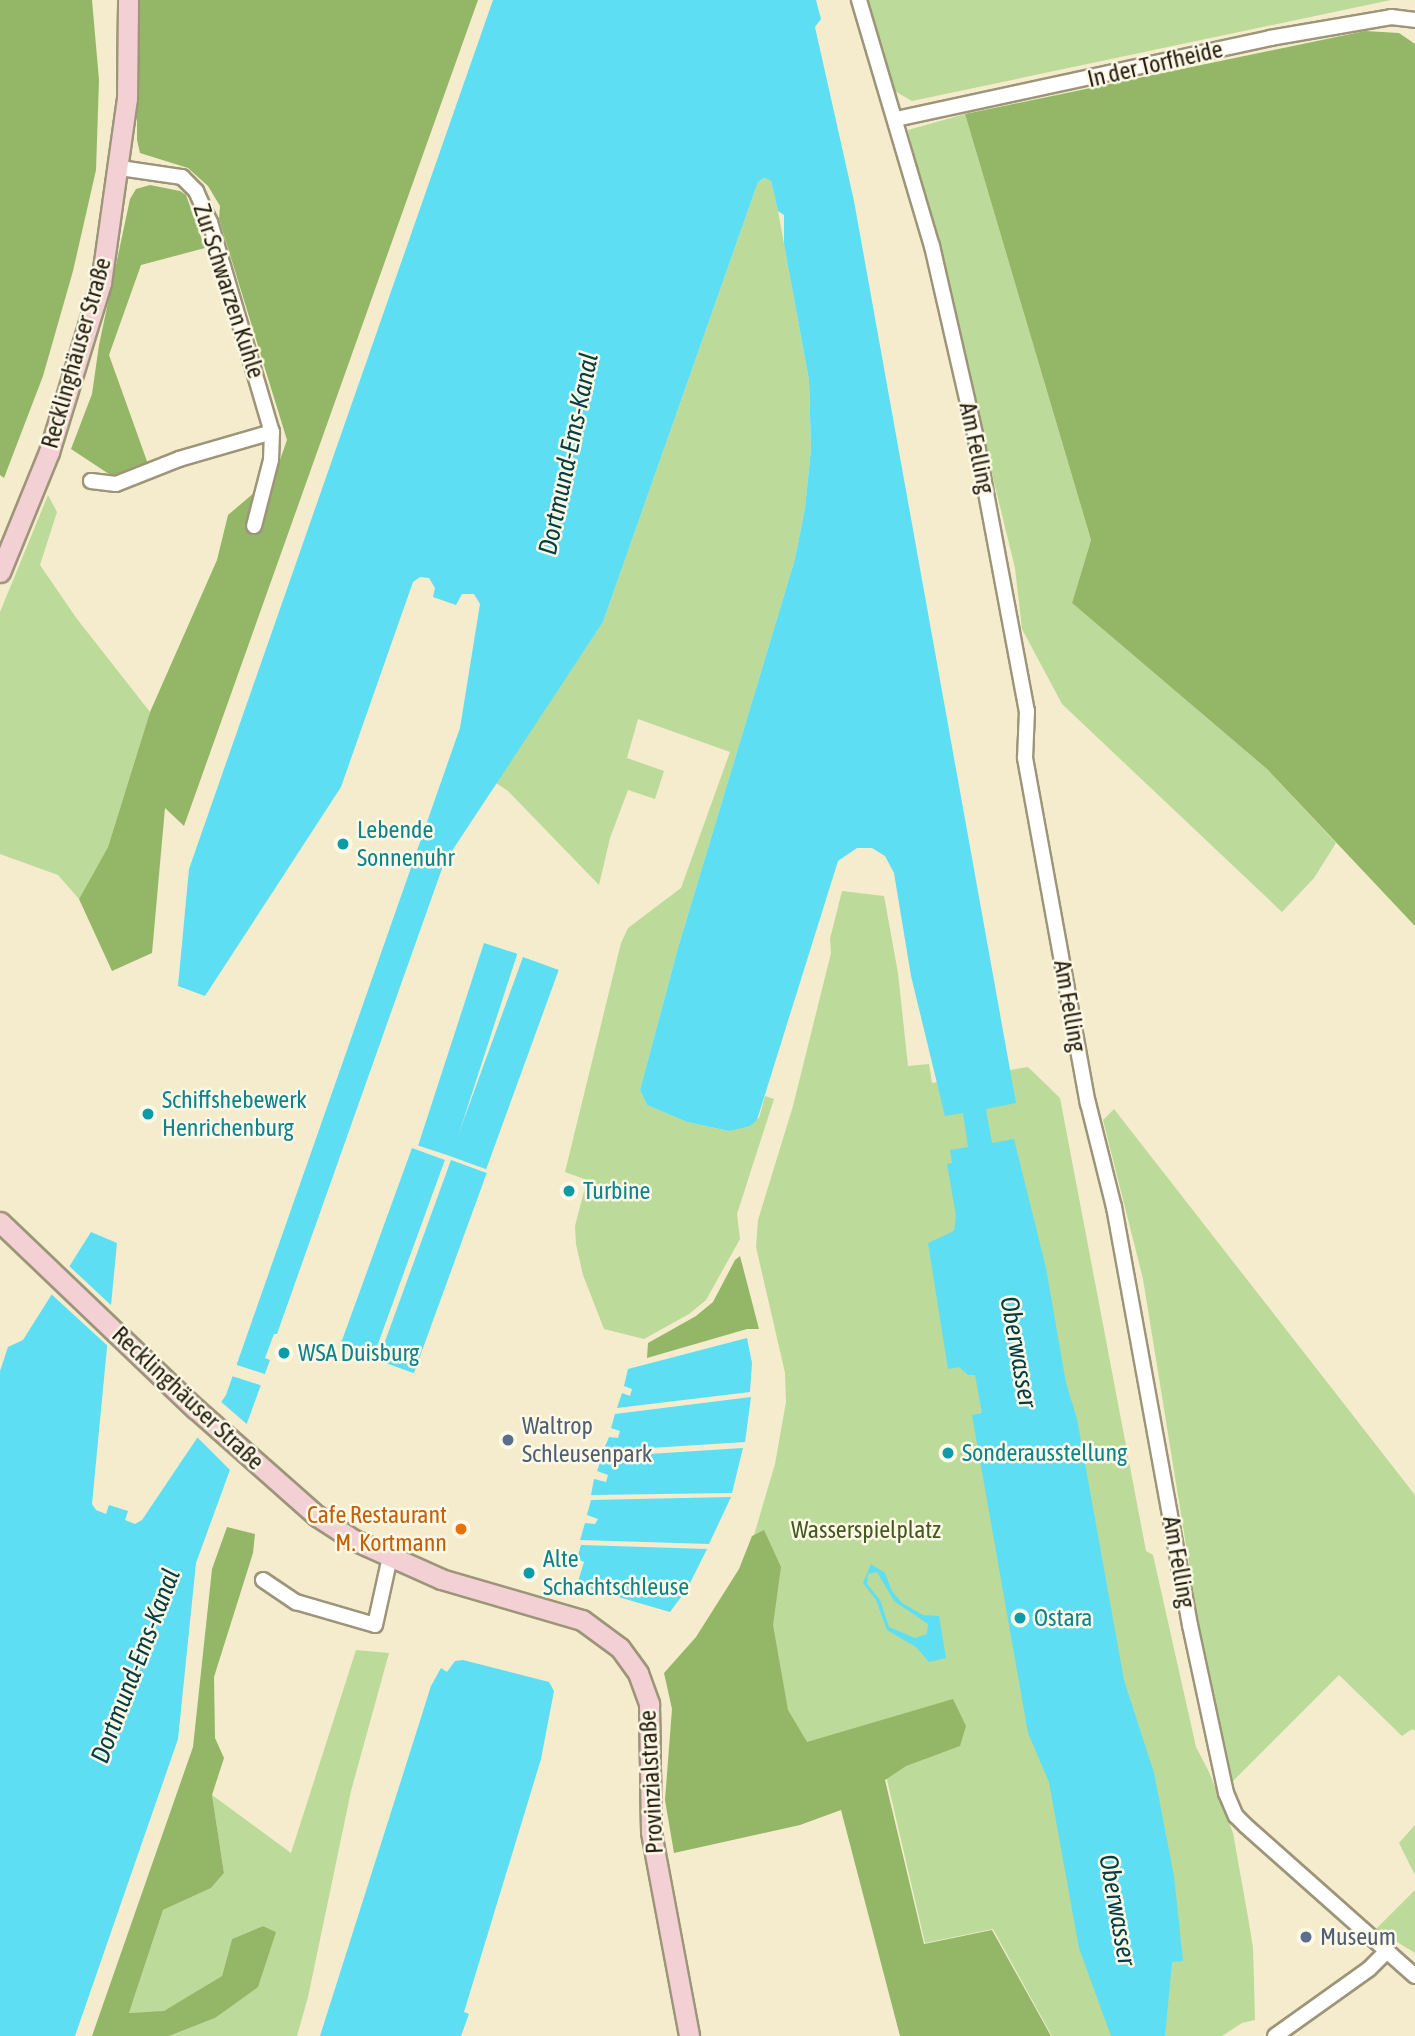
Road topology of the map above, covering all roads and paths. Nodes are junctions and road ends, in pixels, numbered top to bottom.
1 (128, 0) edge
2 (859, 0) edge
3 (1415, 20) edge
4 (897, 119) junction
5 (120, 169) junction
6 (272, 432) junction
7 (91, 481) dead end
8 (254, 526) dead end
9 (0, 572) edge
10 (0, 1222) edge
11 (390, 1557) junction
12 (263, 1580) dead end
13 (595, 1627) joint
14 (1386, 1952) junction
15 (1415, 1976) edge
16 (689, 2036) edge
17 (1275, 2036) edge

1 - 5 main road, Recklinghäuser Straße
2 - 4 street, Am Felling
3 - 4 street, In der Torfheide
4 - 14 street, Am Felling
5 - 6 street, Zur Schwarzen Kuhle
5 - 9 main road, Recklinghäuser Straße
6 - 7 street
6 - 8 street, Zur Schwarzen Kuhle
10 - 11 main road, Recklinghäuser Straße
11 - 12 street
11 - 13 main road, Recklinghäuser Straße
13 - 16 main road, Provinzialstraße
14 - 15 street, Am Felling
14 - 17 street

